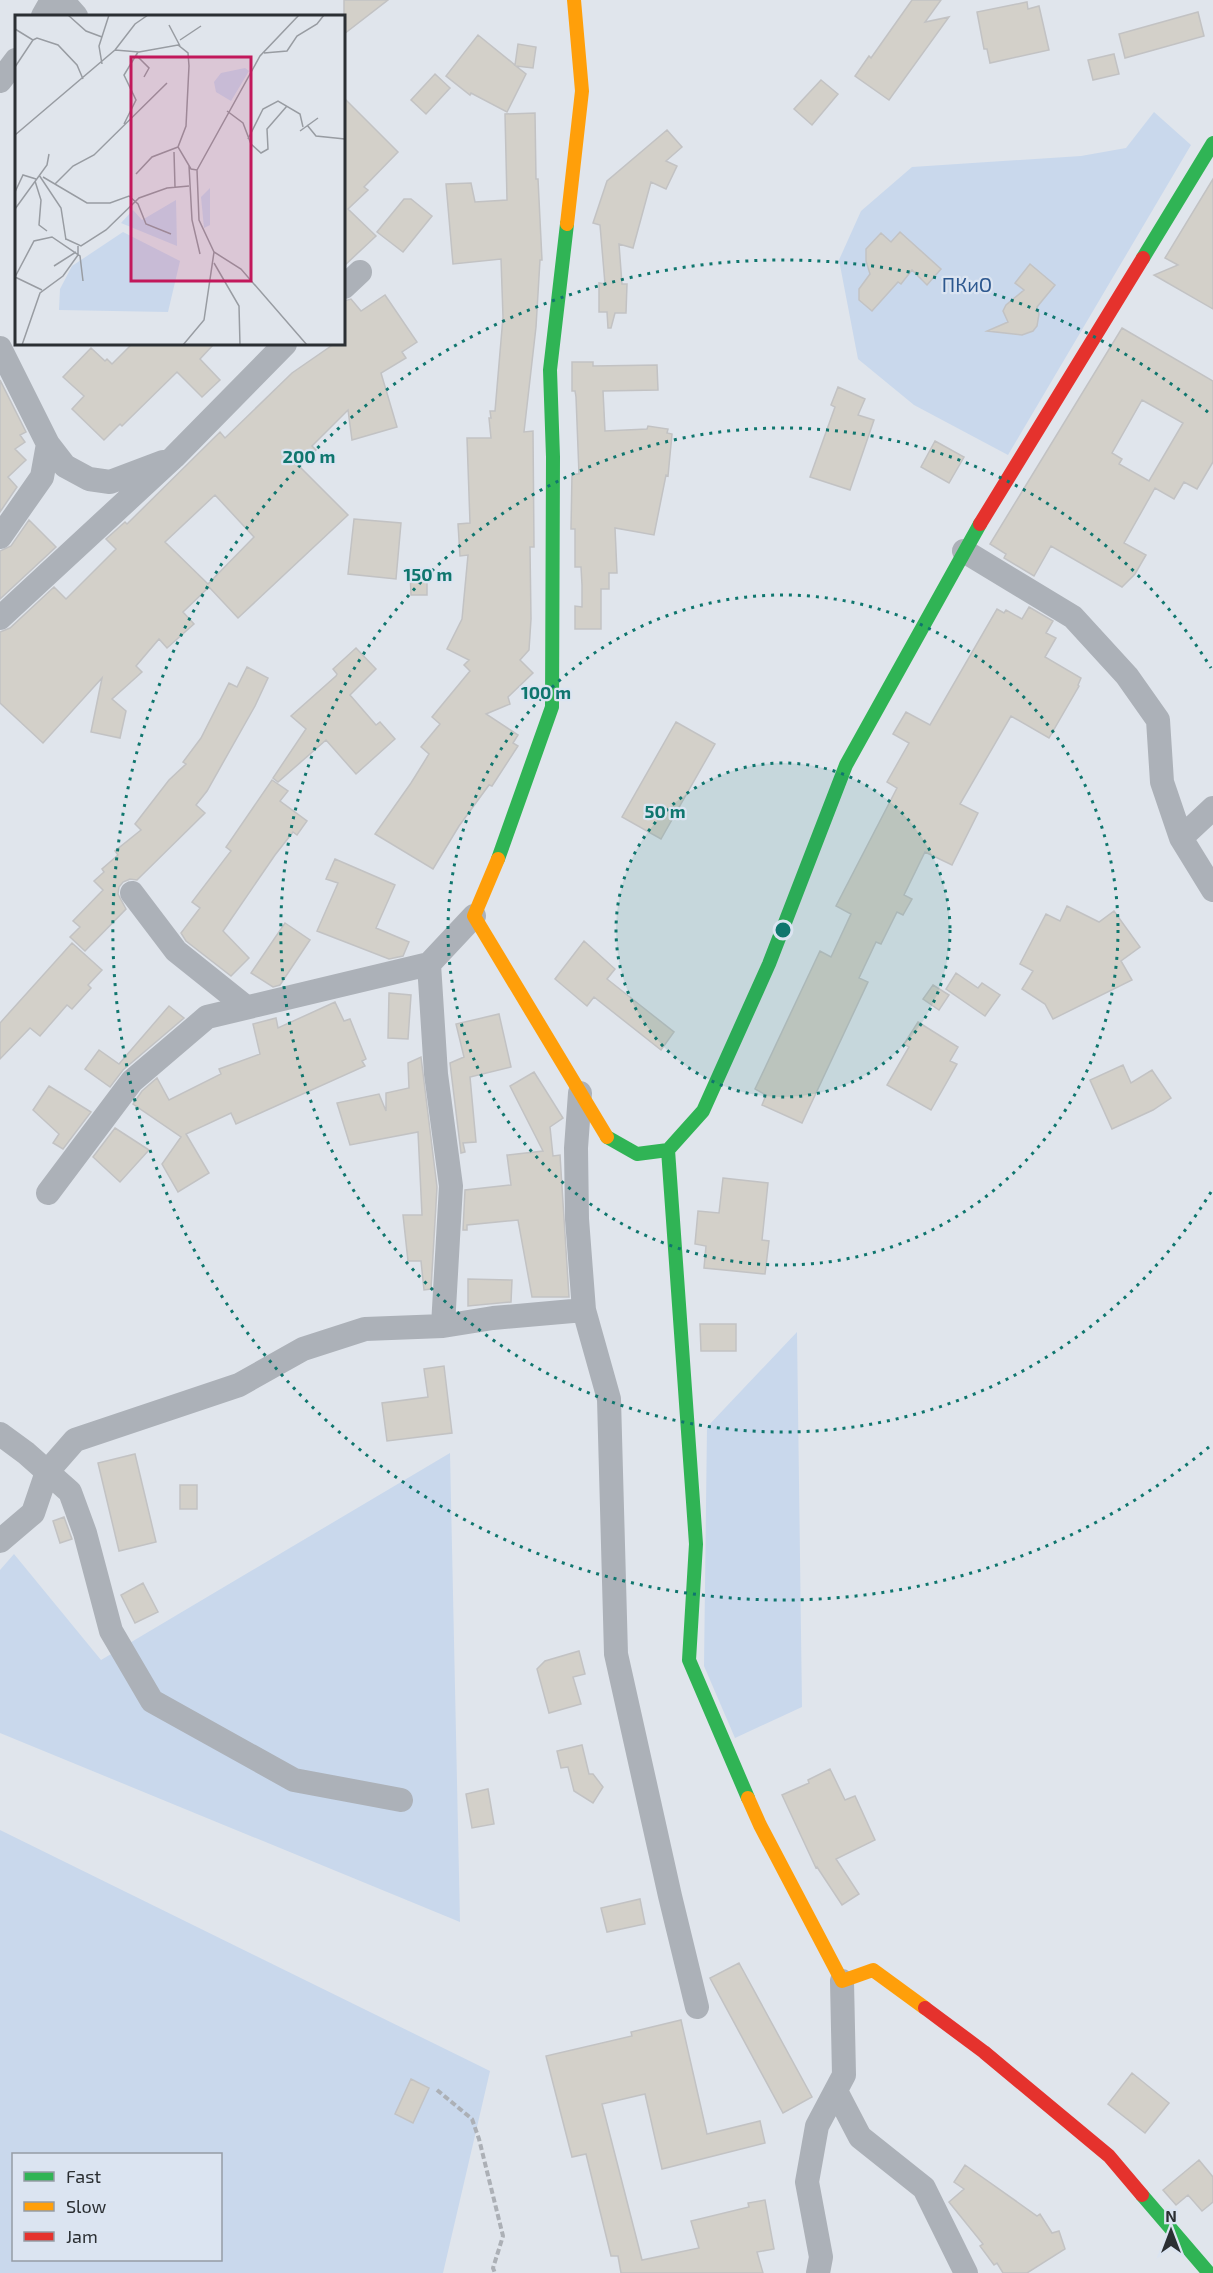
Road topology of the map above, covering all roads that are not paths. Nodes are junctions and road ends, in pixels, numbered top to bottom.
1 (52, 0) edge
2 (62, 0) edge
3 (574, 0) edge
4 (44, 15) edge
5 (75, 15) edge
6 (15, 61) edge
7 (0, 81) edge
8 (1213, 143) edge
9 (284, 345) edge
10 (0, 348) edge
11 (48, 444) junction
12 (174, 457) junction
13 (0, 537) edge
14 (964, 551) junction
15 (0, 618) edge
16 (1213, 808) edge
17 (1181, 838) junction
18 (1213, 890) edge
19 (132, 893) dead end
20 (474, 916) junction
21 (429, 964) junction
22 (246, 1007) junction
23 (580, 1093) junction
24 (668, 1150) junction
25 (48, 1193) dead end
26 (584, 1310) junction
27 (443, 1326) junction
28 (0, 1434) edge
29 (46, 1472) junction
30 (0, 1541) edge
31 (401, 1800) dead end
32 (842, 1981) junction
33 (697, 2007) dead end
34 (836, 2091) junction
35 (819, 2273) edge
36 (966, 2273) edge
37 (1209, 2273) edge

1 - 4 street
2 - 5 street
3 - 20 street
6 - 7 street
8 - 14 street
9 - 12 street
10 - 11 street
11 - 12 street
11 - 13 street
12 - 15 street
14 - 17 street
14 - 24 street
16 - 17 street
17 - 18 street
19 - 22 street
20 - 21 street
20 - 23 street
21 - 22 street
21 - 27 street
22 - 25 street
23 - 24 street
23 - 26 street
24 - 32 street
26 - 27 street
26 - 33 street
27 - 29 street
28 - 29 street
29 - 30 street
29 - 31 street
32 - 34 street
32 - 37 street
34 - 35 street
34 - 36 street

